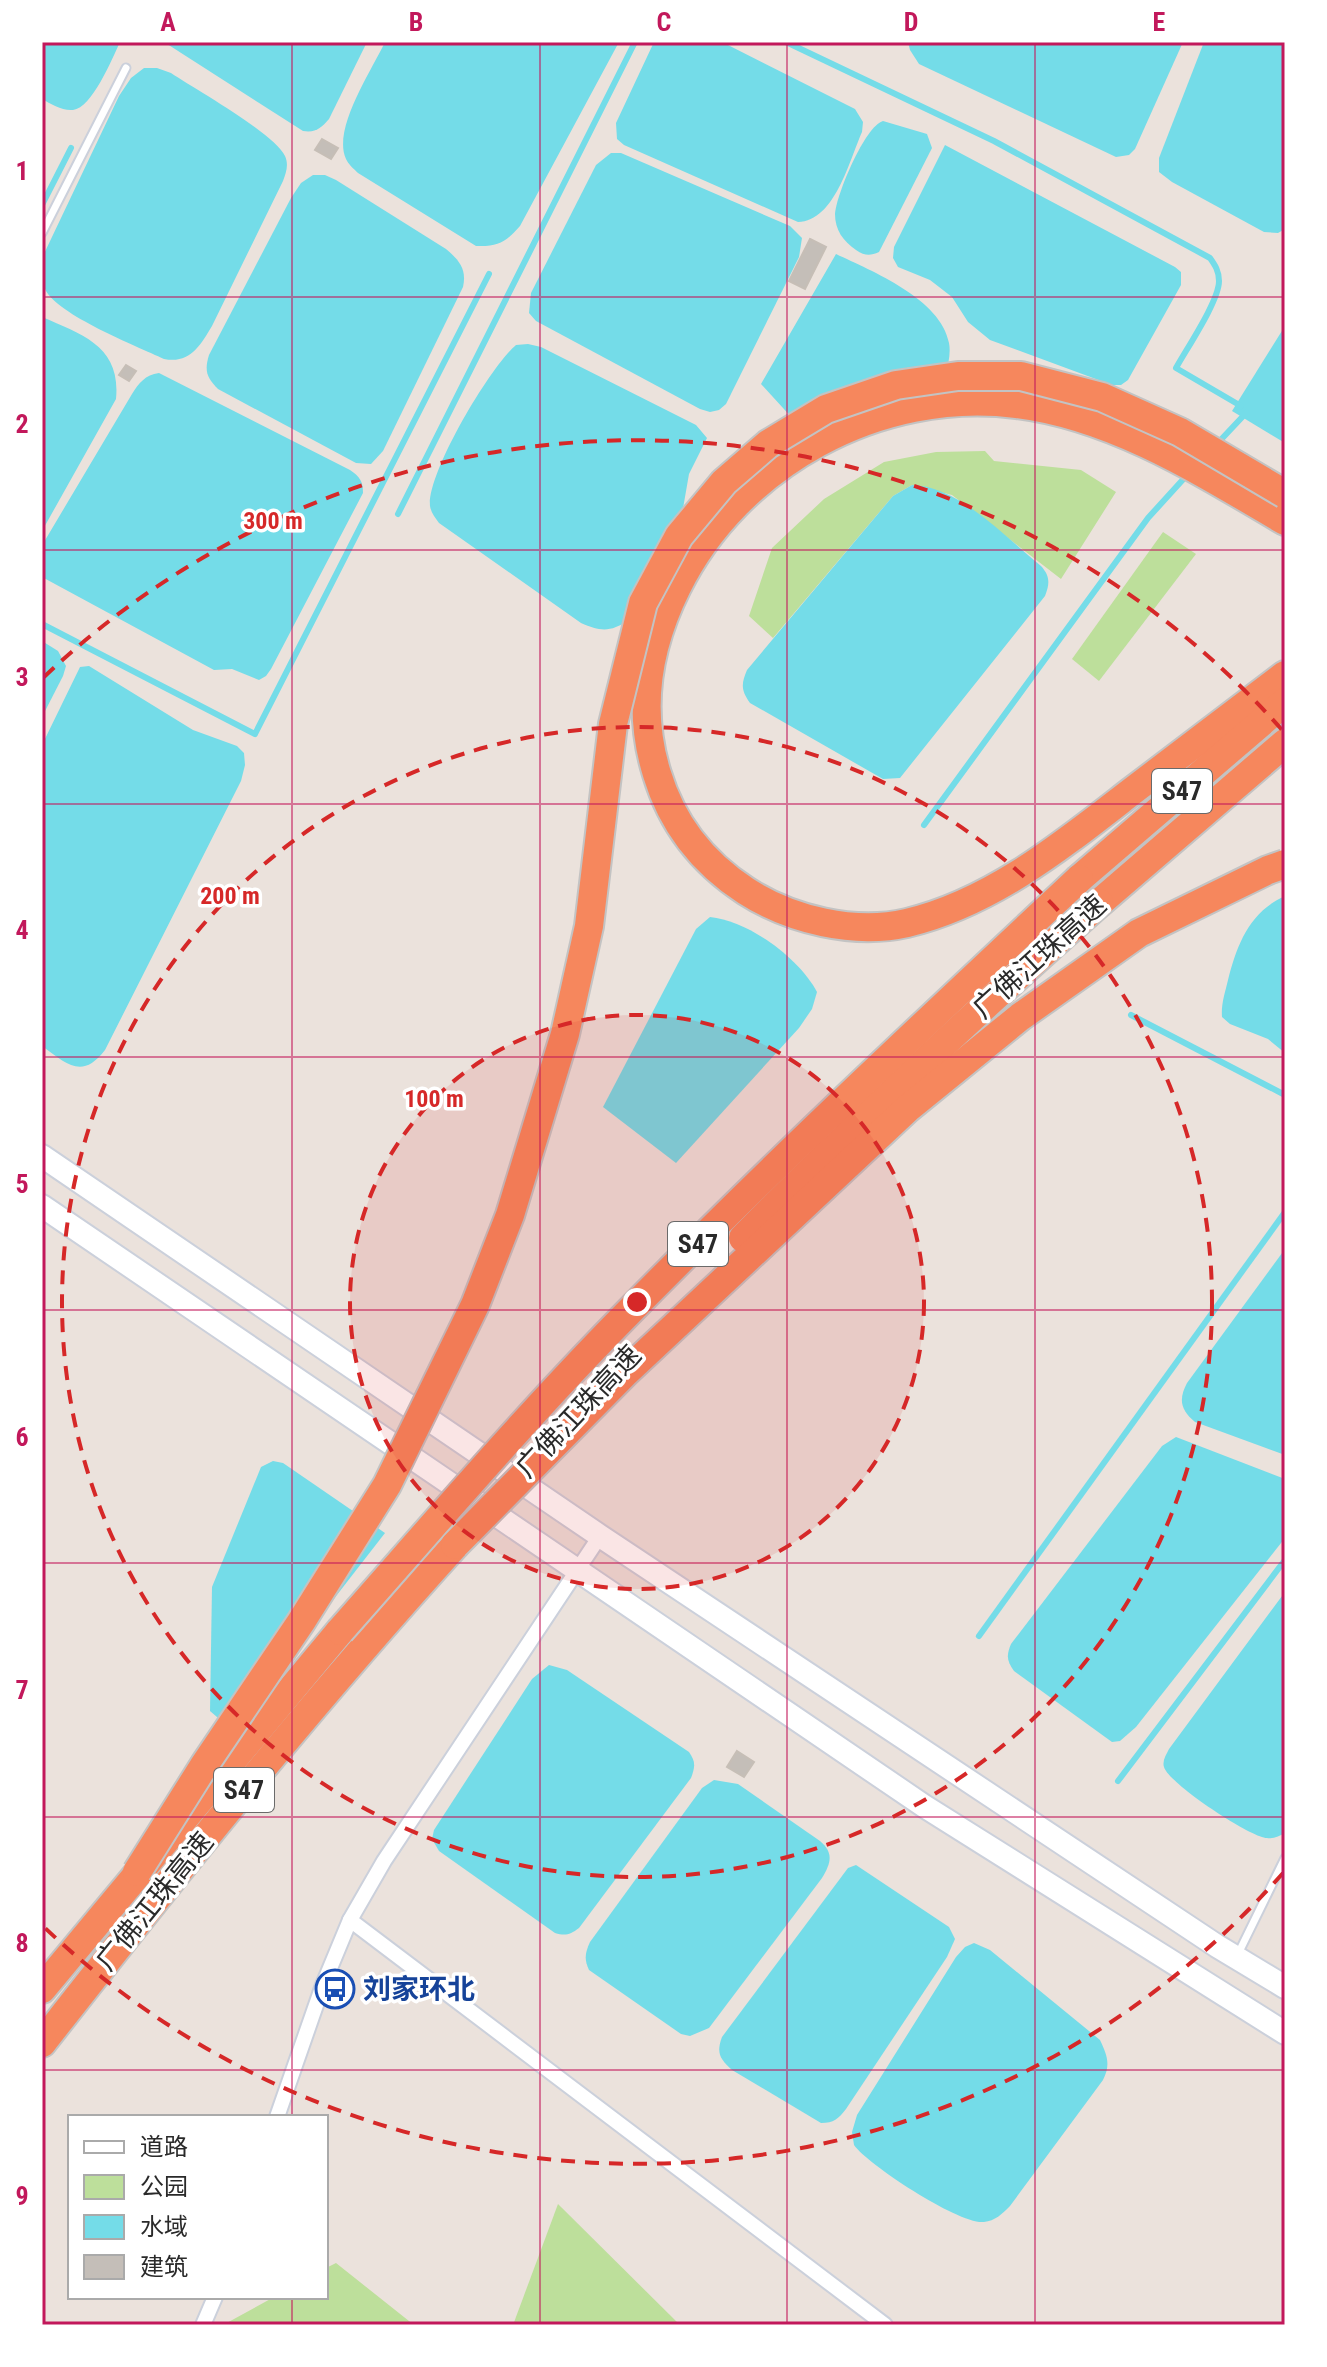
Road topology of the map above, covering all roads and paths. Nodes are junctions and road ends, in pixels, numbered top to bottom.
1 (126, 68) dead end
2 (42, 233) edge
3 (1285, 494) edge
4 (1285, 521) edge
5 (1285, 675) edge
6 (1285, 702) edge
7 (1285, 743) edge
8 (1285, 864) edge
9 (42, 1156) edge
10 (42, 1206) edge
11 (600, 1536) junction
12 (455, 1545) junction
13 (576, 1571) junction
14 (1285, 1858) edge
15 (137, 1872) junction
16 (350, 1920) junction
17 (1236, 1958) junction
18 (1285, 1987) edge
19 (42, 1989) edge
20 (1285, 2033) edge
21 (42, 2043) edge
22 (278, 2115) edge
23 (214, 2299) edge
24 (203, 2325) edge
25 (885, 2325) edge

1 - 2 lane
3 - 15 highway, bridge
4 - 5 highway
6 - 15 highway, 广佛江珠高速 / S47, bridge
7 - 12 highway, 广佛江珠高速 / S47, bridge
8 - 12 highway, bridge
9 - 11 main road
10 - 13 main road
11 - 13 street
11 - 17 main road
12 - 21 highway, 广佛江珠高速 / S47
13 - 16 street
13 - 20 main road
14 - 17 lane
15 - 19 highway, 广佛江珠高速 / S47
16 - 22 street
16 - 25 street
17 - 18 main road
23 - 24 street

